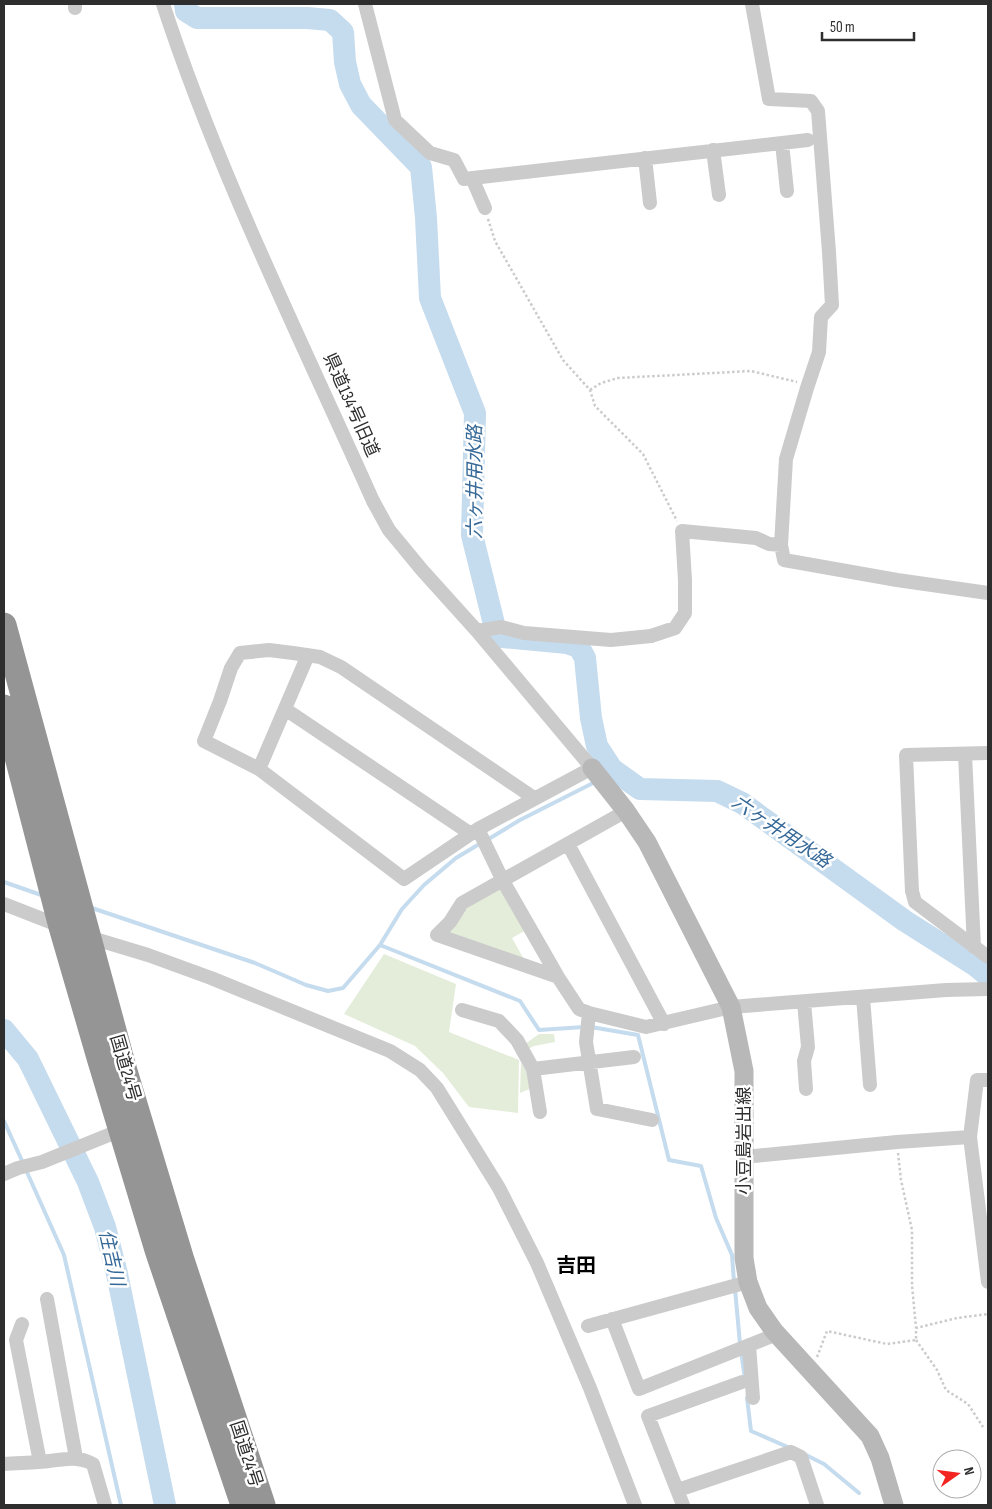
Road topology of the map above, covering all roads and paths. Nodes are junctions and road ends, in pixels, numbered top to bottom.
1 (163, 4) edge
2 (365, 4) edge
3 (752, 4) edge
4 (808, 140) dead end
5 (782, 143) junction
6 (714, 150) junction
7 (645, 158) junction
8 (472, 178) junction
9 (787, 190) dead end
10 (719, 195) dead end
11 (650, 203) dead end
12 (485, 208) joint
13 (808, 384) junction
14 (590, 390) junction
15 (682, 531) junction
16 (781, 545) junction
17 (988, 593) edge
18 (4, 625) edge
19 (489, 628) junction
20 (308, 655) junction
21 (4, 707) edge
22 (285, 709) junction
23 (988, 753) edge
24 (965, 754) junction
25 (592, 768) junction
26 (259, 769) junction
27 (534, 798) junction
28 (626, 811) junction
29 (479, 837) junction
30 (568, 844) junction
31 (503, 881) junction
32 (4, 904) edge
33 (72, 922) junction
34 (974, 947) junction
35 (988, 957) edge
36 (558, 977) junction
37 (988, 989) edge
38 (863, 997) junction
39 (804, 1002) junction
40 (730, 1007) junction
41 (462, 1010) dead end
42 (588, 1022) junction
43 (664, 1024) junction
44 (634, 1057) dead end
45 (590, 1062) junction
46 (533, 1070) junction
47 (988, 1080) edge
48 (870, 1086) dead end
49 (806, 1090) dead end
50 (540, 1112) dead end
51 (652, 1120) dead end
52 (121, 1130) junction
53 (970, 1137) junction
54 (897, 1142) junction
55 (744, 1157) junction
56 (4, 1174) edge
57 (988, 1282) edge
58 (738, 1285) junction
59 (47, 1299) dead end
60 (988, 1314) edge
61 (612, 1319) junction
62 (22, 1324) dead end
63 (588, 1326) dead end
64 (916, 1328) junction
65 (777, 1334) junction
66 (916, 1340) junction
67 (743, 1347) junction
68 (811, 1373) junction
69 (742, 1382) dead end
70 (753, 1398) dead end
71 (983, 1427) dead end
72 (76, 1458) junction
73 (40, 1462) junction
74 (4, 1464) edge
75 (678, 1490) junction
76 (104, 1505) edge
77 (243, 1505) edge
78 (263, 1505) edge
79 (634, 1505) edge
80 (683, 1505) edge
81 (817, 1505) edge
82 (894, 1505) edge

1 - 19 street, 県道134号旧道
2 - 8 street
3 - 13 street
4 - 5 street
5 - 6 street
5 - 9 street
6 - 7 street
6 - 10 street
7 - 8 street
7 - 11 street
8 - 12 street
12 - 14 path
13 - 14 path
13 - 16 street
14 - 15 path
15 - 16 street
15 - 19 street
16 - 17 street
18 - 33 highway, 国道24号
19 - 25 street, 県道134号旧道
20 - 22 street
20 - 26 street
20 - 27 street
21 - 33 highway, 国道24号
22 - 26 street
22 - 29 street
23 - 24 street
24 - 34 street
24 - 34 street
25 - 27 street
25 - 28 main road, 小豆島岩出線
26 - 29 street
27 - 29 street
28 - 30 street
28 - 40 main road, 小豆島岩出線
29 - 31 street
30 - 31 street
30 - 43 street
31 - 36 street
31 - 36 street
32 - 33 street
33 - 52 highway, 国道24号
33 - 78 highway, 国道24号
33 - 79 street
34 - 35 street
36 - 42 street
37 - 38 street
38 - 39 street
38 - 48 street
39 - 40 street
39 - 49 street
40 - 43 street
40 - 55 main road, 小豆島岩出線
41 - 46 street
42 - 43 street
42 - 45 street
44 - 45 street
45 - 46 street
45 - 51 street
46 - 50 street
47 - 53 street
52 - 56 street
52 - 77 highway, 国道24号
53 - 54 street
53 - 57 street
54 - 55 street
54 - 64 path
55 - 58 main road, 小豆島岩出線
58 - 61 street
58 - 65 main road, 小豆島岩出線
59 - 72 street
60 - 64 path
61 - 63 street
61 - 67 street
62 - 73 street
64 - 66 path
65 - 67 street
65 - 68 main road, 小豆島岩出線
66 - 68 path
66 - 71 path
67 - 70 street
68 - 82 main road, 小豆島岩出線
69 - 75 street
72 - 73 street
72 - 76 street
73 - 74 street
75 - 80 street
75 - 81 street

